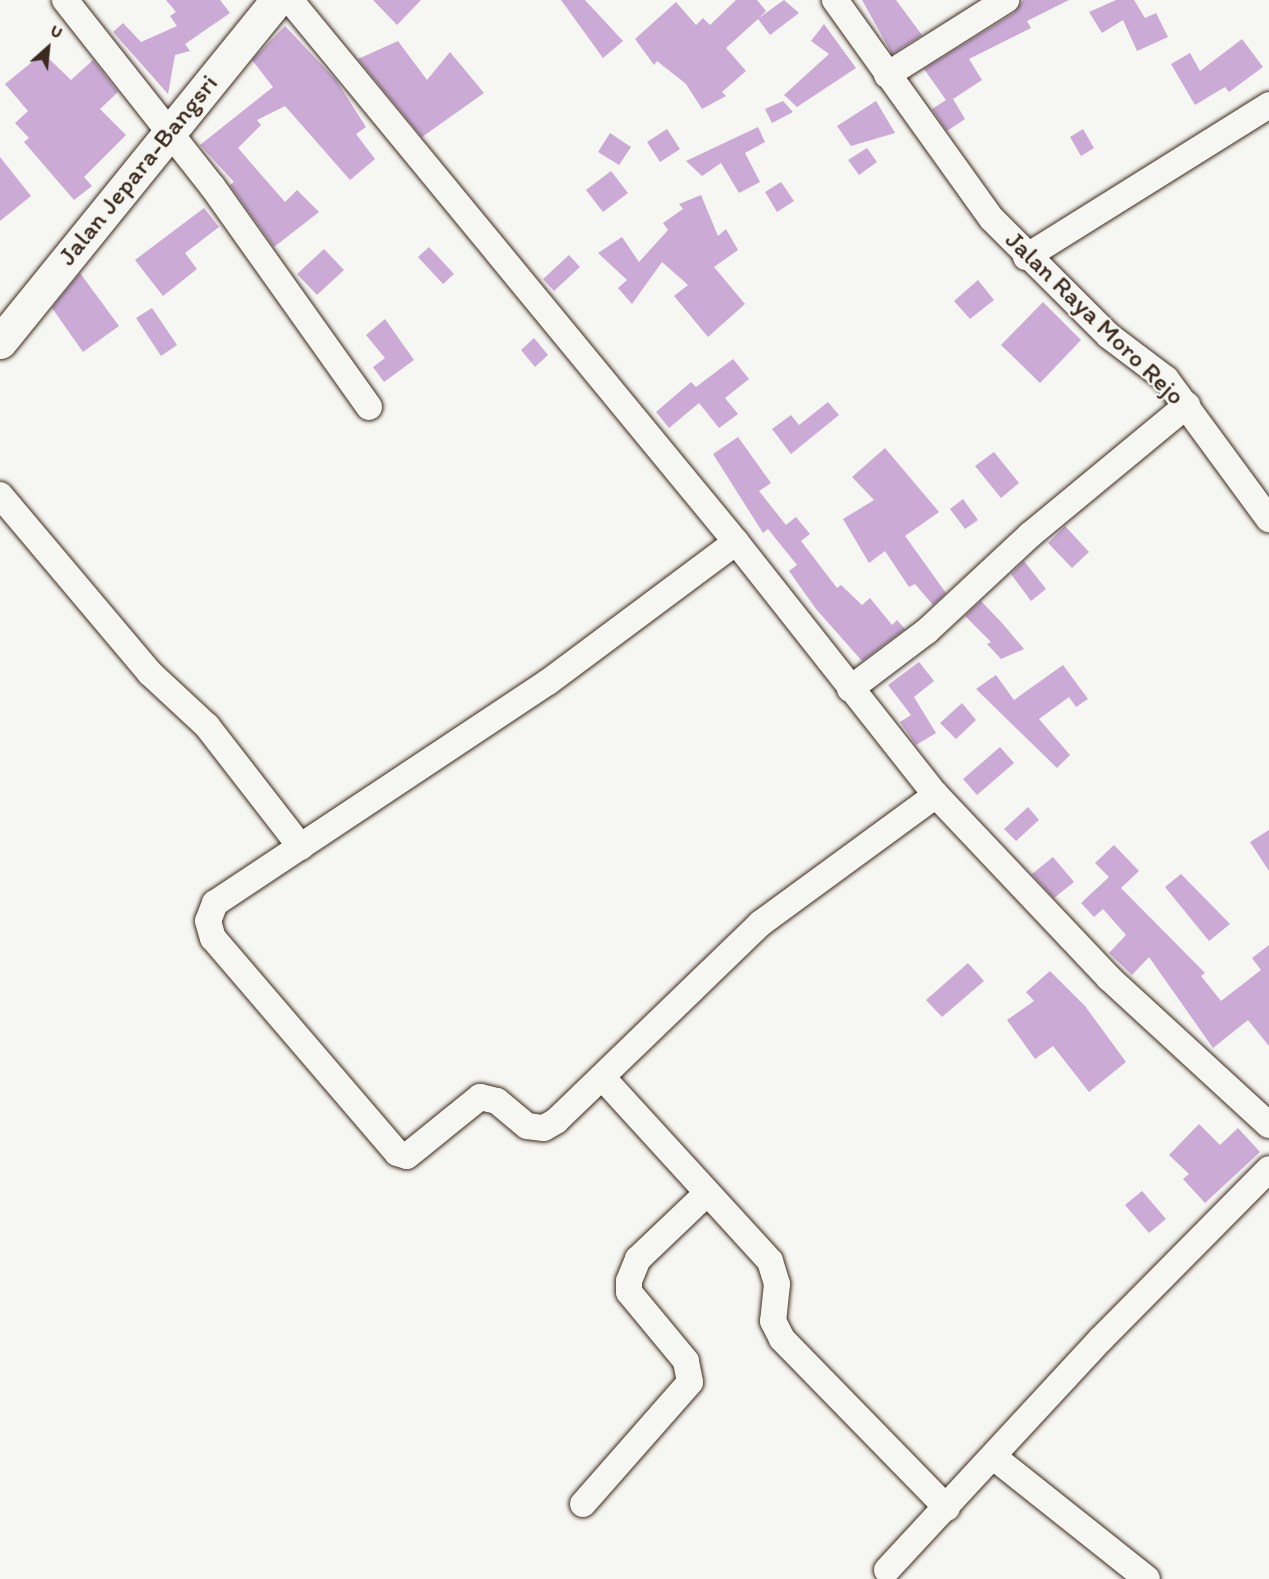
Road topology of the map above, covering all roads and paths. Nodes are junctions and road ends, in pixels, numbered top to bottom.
1 (65, 0) edge
2 (277, 0) edge
3 (290, 0) edge
4 (835, 0) edge
5 (1006, 0) edge
6 (887, 75) junction
7 (1269, 105) edge
8 (166, 130) junction
9 (1026, 256) junction
10 (0, 341) edge
11 (1187, 405) junction
12 (369, 407) dead end
13 (0, 495) edge
14 (1269, 519) edge
15 (736, 542) junction
16 (850, 689) junction
17 (936, 795) junction
18 (301, 847) junction
19 (602, 1077) junction
20 (1269, 1125) edge
21 (1269, 1169) edge
22 (706, 1194) junction
23 (995, 1458) junction
24 (583, 1504) dead end
25 (947, 1508) junction
26 (887, 1570) dead end
27 (1147, 1579) edge

1 - 8 street
2 - 8 main road, Jalan Jepara-Bangsri
3 - 15 street
4 - 6 street, Jalan Raya Moro Rejo
5 - 6 street
6 - 9 street, Jalan Raya Moro Rejo
7 - 9 street
8 - 10 main road, Jalan Jepara-Bangsri
8 - 12 street
9 - 11 street, Jalan Raya Moro Rejo
11 - 14 street, Jalan Raya Moro Rejo
11 - 16 street
13 - 18 street
15 - 16 street
15 - 18 street
16 - 17 street
17 - 19 street
17 - 20 street
18 - 19 street
19 - 22 street
21 - 23 street
22 - 24 street
22 - 25 street
23 - 25 street
23 - 27 street
25 - 26 street

